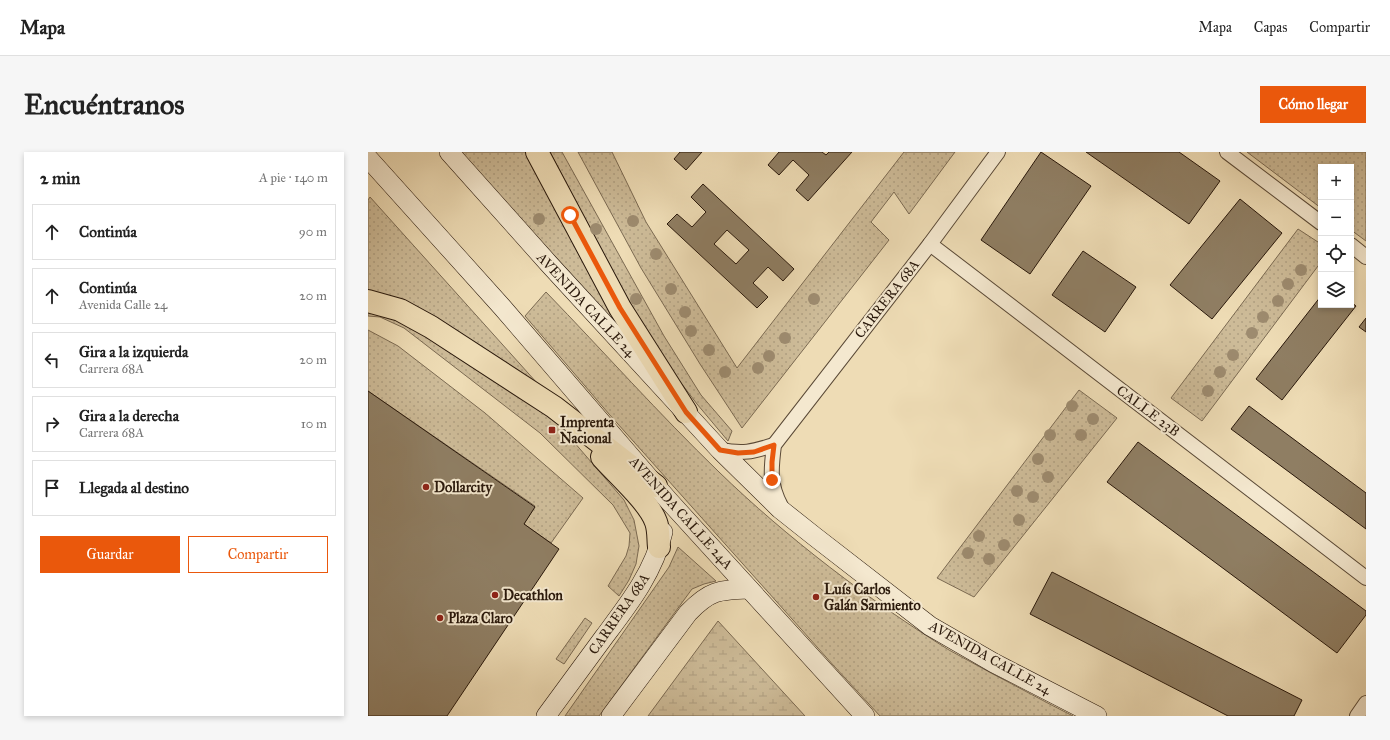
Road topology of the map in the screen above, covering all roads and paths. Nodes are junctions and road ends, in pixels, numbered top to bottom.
1 (449, 152) edge
2 (537, 152) edge
3 (998, 152) edge
4 (1227, 152) edge
5 (368, 158) edge
6 (1318, 220) edge
7 (930, 244) junction
8 (1354, 247) edge
9 (1366, 256) edge
10 (368, 301) edge
11 (554, 407) junction
12 (686, 412) junction
13 (774, 445) junction
14 (720, 450) junction
15 (663, 494) junction
16 (784, 512) junction
17 (659, 547) junction
18 (1366, 578) edge
19 (749, 589) junction
20 (1366, 703) edge
21 (546, 716) edge
22 (612, 716) edge
23 (865, 716) edge
24 (1097, 716) edge
25 (1357, 716) edge

1 - 12 main road, AVENIDA CALLE 24
2 - 12 main road
3 - 7 street, CARRERA 68A
4 - 6 street
5 - 15 main road, AVENIDA CALLE 24A
7 - 13 street, CARRERA 68A
7 - 18 street, CALLE 23B
8 - 9 street
10 - 11 main road
11 - 15 main road
11 - 17 main road
12 - 14 main road, AVENIDA CALLE 24
13 - 14 street
13 - 16 street
14 - 16 main road, AVENIDA CALLE 24
15 - 17 main road, CARRERA 68A
15 - 19 main road, AVENIDA CALLE 24A
16 - 24 main road, AVENIDA CALLE 24
17 - 21 main road, CARRERA 68A
19 - 22 main road
19 - 23 main road, AVENIDA CALLE 24A
20 - 25 street

